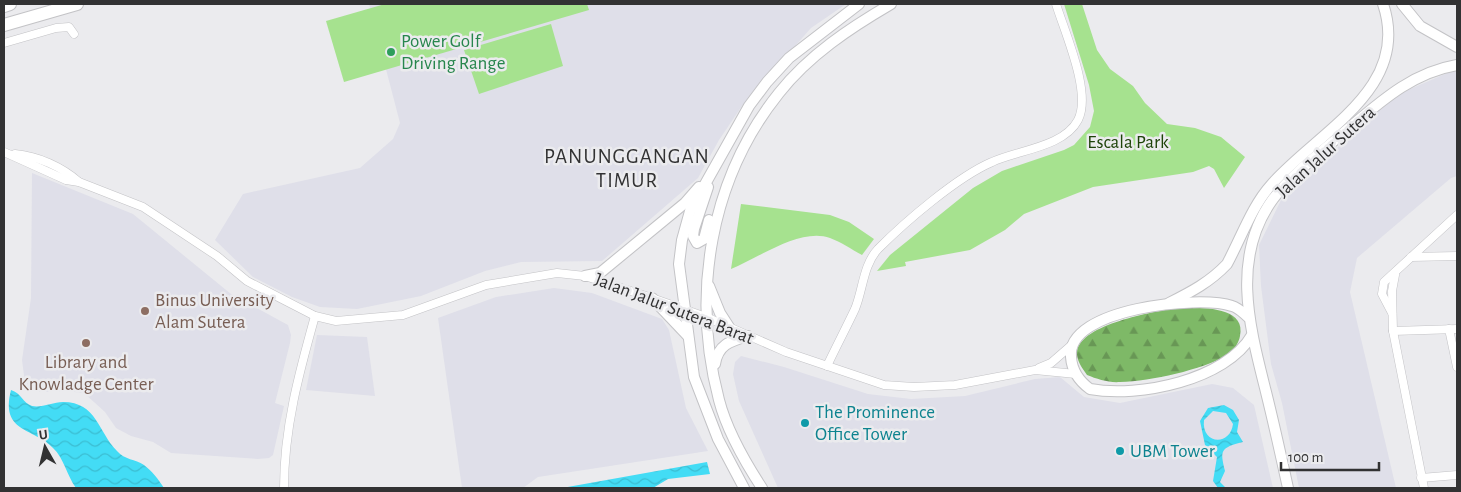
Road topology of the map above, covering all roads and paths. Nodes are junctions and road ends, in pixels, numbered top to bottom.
1 (10, 4) edge
2 (77, 4) edge
3 (859, 4) edge
4 (891, 4) edge
5 (1056, 4) edge
6 (1383, 4) edge
7 (1402, 4) edge
8 (4, 6) edge
9 (4, 25) edge
10 (74, 34) dead end
11 (4, 43) edge
12 (1457, 47) edge
13 (1457, 65) edge
14 (6, 152) edge
15 (711, 174) junction
16 (727, 182) junction
17 (1457, 215) edge
18 (1457, 256) edge
19 (1411, 257) junction
20 (585, 276) junction
21 (707, 283) junction
22 (652, 298) junction
23 (1168, 303) junction
24 (685, 310) junction
25 (315, 316) junction
26 (706, 317) junction
27 (1248, 317) junction
28 (729, 327) junction
29 (1449, 329) junction
30 (1457, 329) edge
31 (1393, 331) junction
32 (1252, 335) junction
33 (688, 336) junction
34 (748, 336) junction
35 (1074, 343) junction
36 (826, 366) junction
37 (1457, 367) edge
38 (1035, 370) junction
39 (1076, 374) junction
40 (714, 375) junction
41 (1457, 475) edge
42 (1421, 478) junction
43 (284, 488) edge
44 (744, 488) edge
45 (762, 488) edge
46 (1288, 488) edge
47 (1424, 488) edge

1 - 8 highway
2 - 9 highway
3 - 15 main road
4 - 16 main road
5 - 36 street
6 - 23 main road
7 - 12 main road
10 - 11 street
13 - 27 main road, Jalan Jalur Sutera
14 - 25 street, Jalan Jalur Sutera Barat
15 - 16 main road
15 - 20 main road
15 - 24 main road
16 - 21 main road
17 - 19 street
18 - 19 street
19 - 31 street
20 - 22 street, Jalan Jalur Sutera Barat
20 - 25 street, Jalan Jalur Sutera Barat
21 - 26 main road
21 - 28 main road
22 - 24 street, Jalan Jalur Sutera Barat
22 - 33 main road
23 - 27 main road
23 - 35 main road, Jalan Jalur Sutera Barat
24 - 26 street, Jalan Jalur Sutera Barat
24 - 33 main road
25 - 43 street
26 - 28 street, Jalan Jalur Sutera Barat
26 - 40 main road
27 - 32 main road, Jalan Jalur Sutera
28 - 34 street, Jalan Jalur Sutera Barat
29 - 30 street
29 - 31 street
29 - 37 street
31 - 42 street
32 - 39 main road
32 - 46 main road, Jalan Jalur Sutera
33 - 44 main road
34 - 36 street, Jalan Jalur Sutera Barat
34 - 40 main road
35 - 38 street, Jalan Jalur Sutera Barat
35 - 39 main road
36 - 38 street, Jalan Jalur Sutera Barat
38 - 39 street, Jalan Jalur Sutera Barat
40 - 45 main road
41 - 42 street
42 - 47 street

